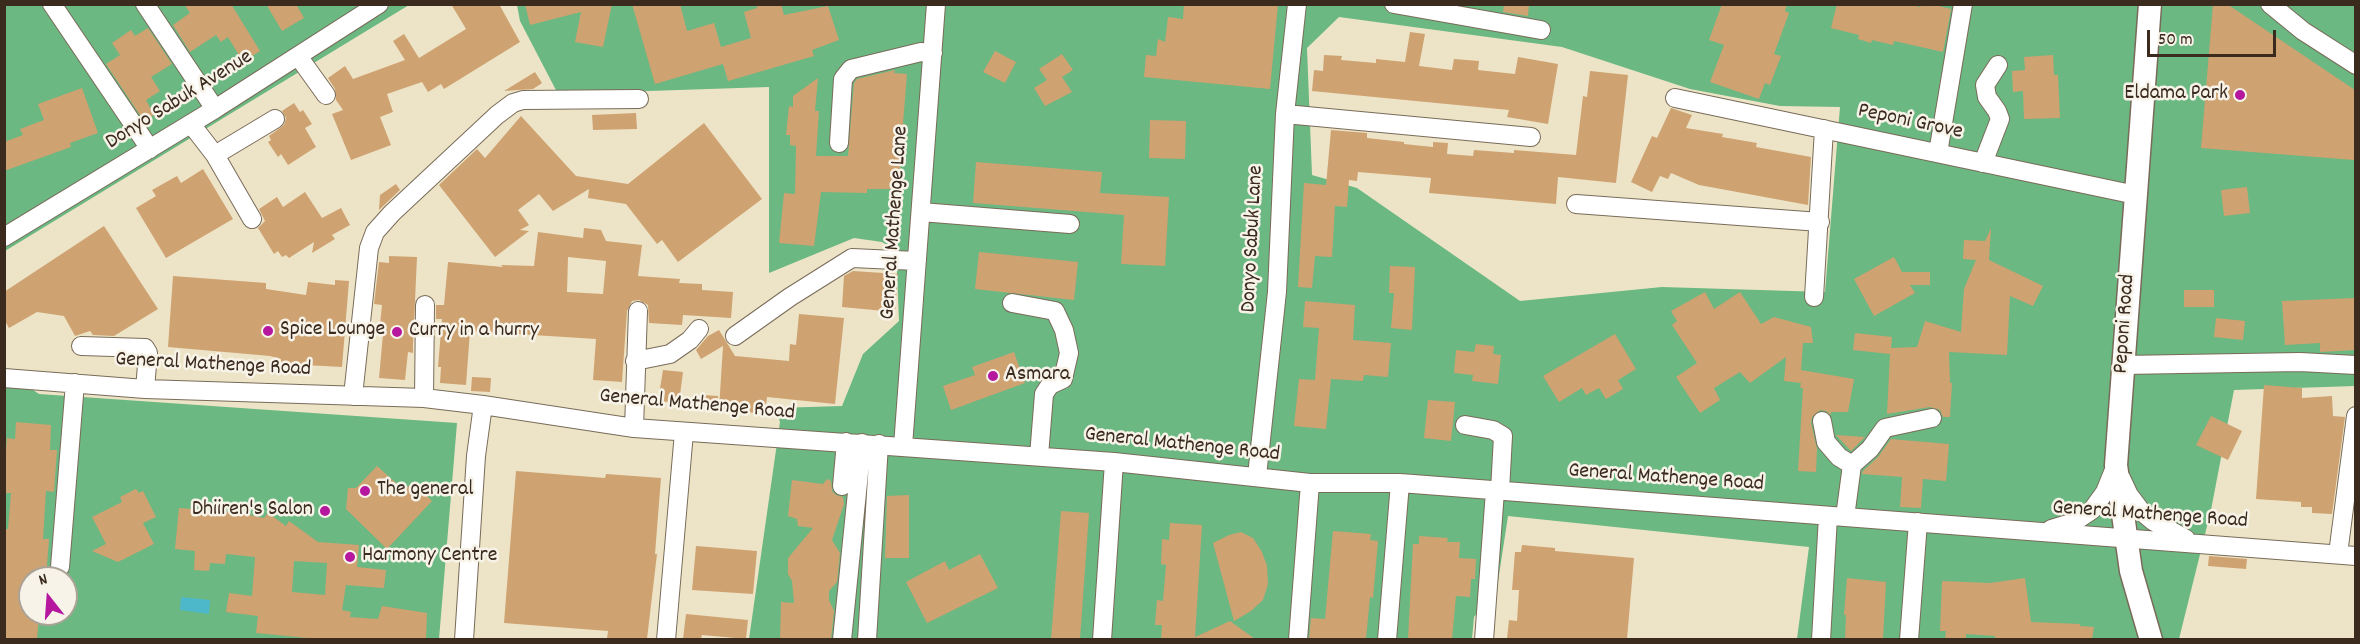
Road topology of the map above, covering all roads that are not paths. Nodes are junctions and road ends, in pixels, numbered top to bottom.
1 (52, 4) edge
2 (145, 4) edge
3 (379, 4) edge
4 (936, 4) edge
5 (1297, 4) edge
6 (1394, 4) edge
7 (1963, 4) edge
8 (2150, 4) edge
9 (2270, 4) edge
10 (1541, 30) dead end
11 (933, 53) junction
12 (298, 56) junction
13 (1998, 65) dead end
14 (2355, 66) edge
15 (326, 96) dead end
16 (1675, 98) dead end
17 (639, 99) dead end
18 (215, 109) junction
19 (1285, 114) junction
20 (275, 119) dead end
21 (192, 124) junction
22 (1824, 129) junction
23 (1531, 137) dead end
24 (838, 143) dead end
25 (150, 149) junction
26 (1938, 153) junction
27 (215, 155) junction
28 (1983, 163) junction
29 (2136, 195) junction
30 (1576, 204) dead end
31 (921, 212) junction
32 (252, 219) dead end
33 (1820, 222) junction
34 (1070, 224) dead end
35 (4, 237) edge
36 (917, 261) junction
37 (1814, 297) dead end
38 (1012, 303) dead end
39 (425, 305) dead end
40 (638, 311) dead end
41 (699, 329) dead end
42 (735, 336) dead end
43 (81, 346) dead end
44 (635, 361) junction
45 (2123, 365) junction
46 (2355, 365) edge
47 (4, 378) edge
48 (75, 384) junction
49 (145, 389) junction
50 (353, 396) junction
51 (424, 398) junction
52 (483, 405) junction
53 (2355, 416) edge
54 (1932, 418) dead end
55 (1822, 421) dead end
56 (1465, 425) dead end
57 (634, 428) junction
58 (684, 432) junction
59 (862, 443) junction
60 (903, 446) junction
61 (1039, 456) junction
62 (1114, 462) junction
63 (1852, 465) junction
64 (2116, 465) junction
65 (1257, 476) junction
66 (1310, 483) junction
67 (1400, 483) junction
68 (842, 486) dead end
69 (1498, 491) junction
70 (1836, 516) junction
71 (1918, 522) junction
72 (2039, 532) junction
73 (2120, 538) junction
74 (2194, 543) junction
75 (2347, 555) edge
76 (60, 566) edge
77 (464, 639) edge
78 (666, 639) edge
79 (842, 639) edge
80 (867, 639) edge
81 (1102, 639) edge
82 (1298, 639) edge
83 (1387, 639) edge
84 (1484, 639) edge
85 (1821, 639) edge
86 (1909, 639) edge
87 (2151, 639) edge

1 - 25 street
2 - 18 street
3 - 12 street, Donyo Sabuk Avenue
4 - 11 street, General Mathenge Lane
5 - 19 street, Donyo Sabuk Lane
6 - 10 street
7 - 26 street
8 - 29 main road, Peponi Road
9 - 14 street
11 - 24 street
11 - 31 street, General Mathenge Lane
12 - 15 street
12 - 18 street, Donyo Sabuk Avenue
13 - 28 street
16 - 22 street, Peponi Grove
17 - 50 street
18 - 21 street, Donyo Sabuk Avenue
19 - 23 street
19 - 65 street, Donyo Sabuk Lane
20 - 27 street
21 - 25 street, Donyo Sabuk Avenue
21 - 27 street
22 - 26 street, Peponi Grove
22 - 33 street
25 - 35 street, Donyo Sabuk Avenue
26 - 28 street, Peponi Grove
27 - 32 street
28 - 29 street, Peponi Grove
29 - 45 main road, Peponi Road
30 - 33 street
31 - 34 street
31 - 36 street, General Mathenge Lane
33 - 37 street
36 - 42 street
36 - 60 street, General Mathenge Lane
38 - 61 street
39 - 51 street
40 - 44 street
41 - 44 street
43 - 49 street
44 - 57 street
45 - 46 street
45 - 64 main road, Peponi Road
47 - 48 street, General Mathenge Road
48 - 49 street, General Mathenge Road
48 - 76 street
49 - 50 street, General Mathenge Road
50 - 51 street, General Mathenge Road
51 - 52 street, General Mathenge Road
52 - 57 street, General Mathenge Road
52 - 77 street
53 - 75 street
54 - 63 street
55 - 63 street
56 - 69 street
57 - 58 street, General Mathenge Road
58 - 59 street, General Mathenge Road
58 - 78 street
59 - 60 street, General Mathenge Road
59 - 68 street
59 - 79 street
59 - 80 street
60 - 61 street, General Mathenge Road
61 - 62 street, General Mathenge Road
62 - 65 street, General Mathenge Road
62 - 81 street
63 - 70 street
64 - 72 street
64 - 73 main road, Peponi Road
64 - 74 street
65 - 66 street, General Mathenge Road
66 - 67 street, General Mathenge Road
66 - 82 street
67 - 69 street, General Mathenge Road
67 - 83 street
69 - 70 street, General Mathenge Road
69 - 84 street
70 - 71 street, General Mathenge Road
70 - 85 street
71 - 72 street, General Mathenge Road
71 - 86 street
72 - 73 street, General Mathenge Road
73 - 74 street, General Mathenge Road
73 - 87 main road, Peponi Road
74 - 75 street, General Mathenge Road

